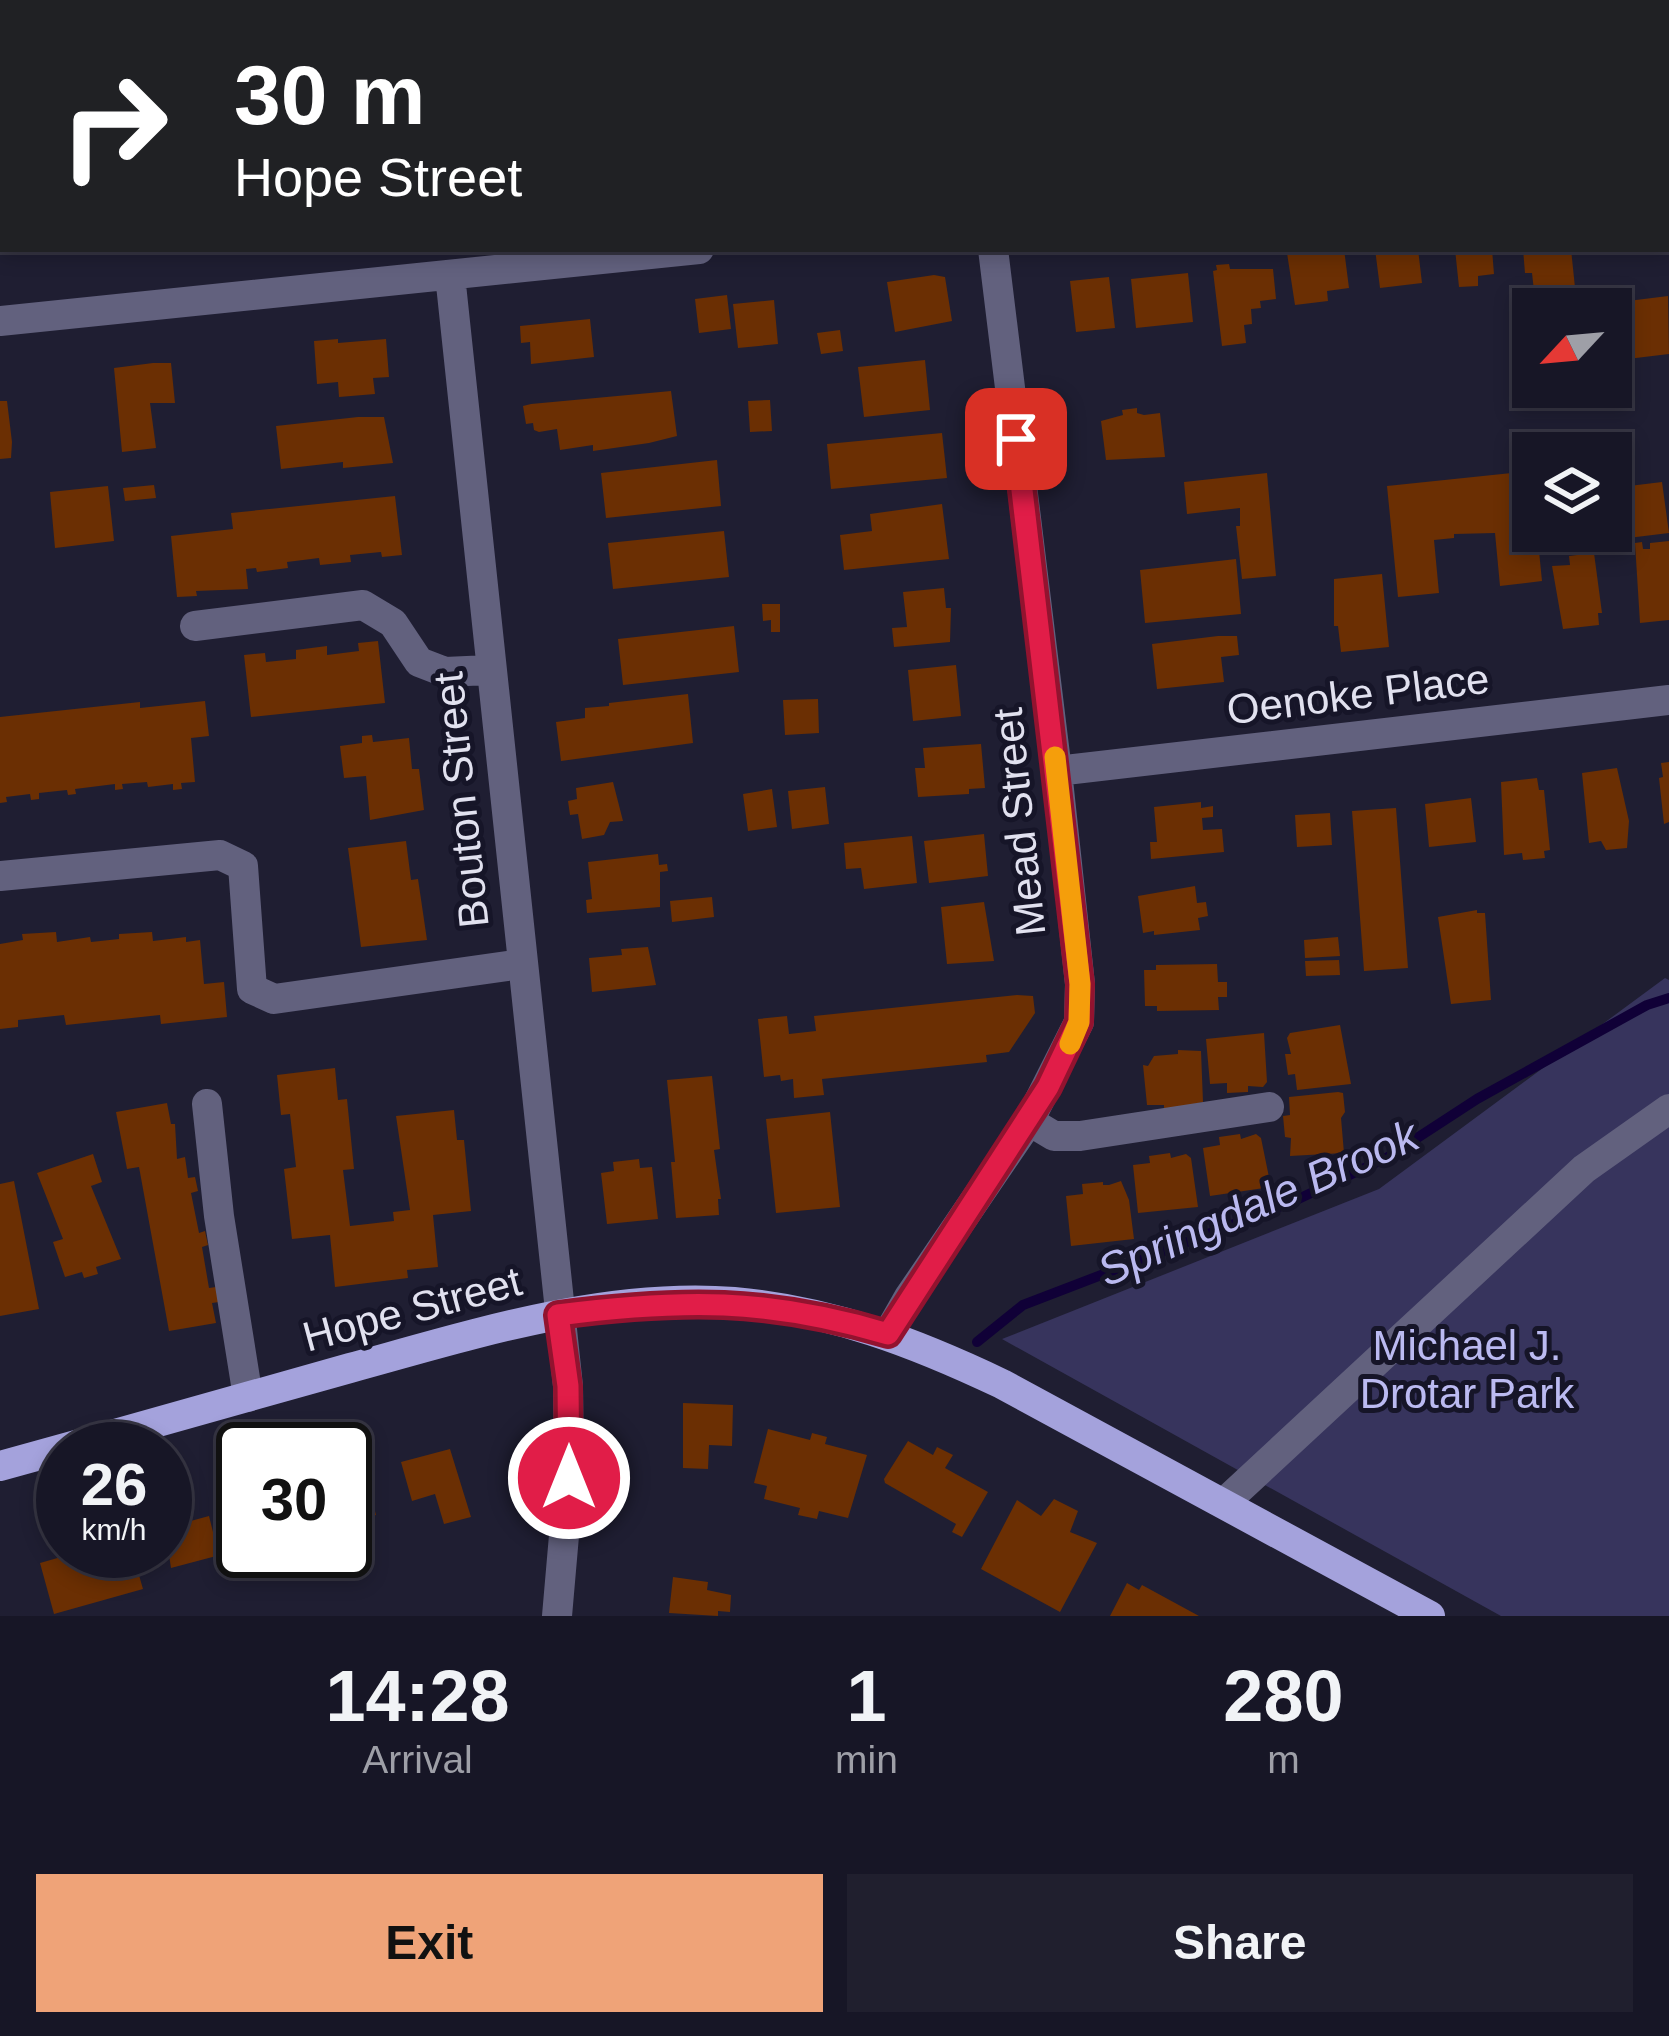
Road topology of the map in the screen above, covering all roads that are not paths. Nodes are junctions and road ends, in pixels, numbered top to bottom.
1 (641, 252) edge
2 (993, 252) edge
3 (486, 260) edge
4 (450, 275) junction
5 (0, 321) edge
6 (195, 626) dead end
7 (490, 670) junction
8 (1669, 700) edge
9 (1057, 771) junction
10 (0, 876) edge
11 (521, 964) junction
12 (207, 1104) dead end
13 (1269, 1107) dead end
14 (1669, 1109) edge
15 (1029, 1121) junction
16 (558, 1315) junction
17 (888, 1334) junction
18 (248, 1396) junction
19 (0, 1466) edge
20 (1224, 1503) junction
21 (557, 1616) edge
22 (1430, 1616) edge

1 - 3 street
2 - 9 street, Mead Street
3 - 4 street
4 - 5 street
4 - 7 street, Bouton Street
6 - 7 street
7 - 11 street, Bouton Street
8 - 9 street, Oenoke Place
9 - 15 street, Mead Street
10 - 11 street
11 - 16 street, Bouton Street
12 - 18 street
13 - 15 street
14 - 20 street
15 - 17 street, Mead Street
16 - 17 main road, Hope Street
16 - 18 main road, Hope Street
16 - 21 street, Bouton Street
17 - 20 main road, Hope Street
18 - 19 main road, Hope Street
20 - 22 main road, Hope Street

